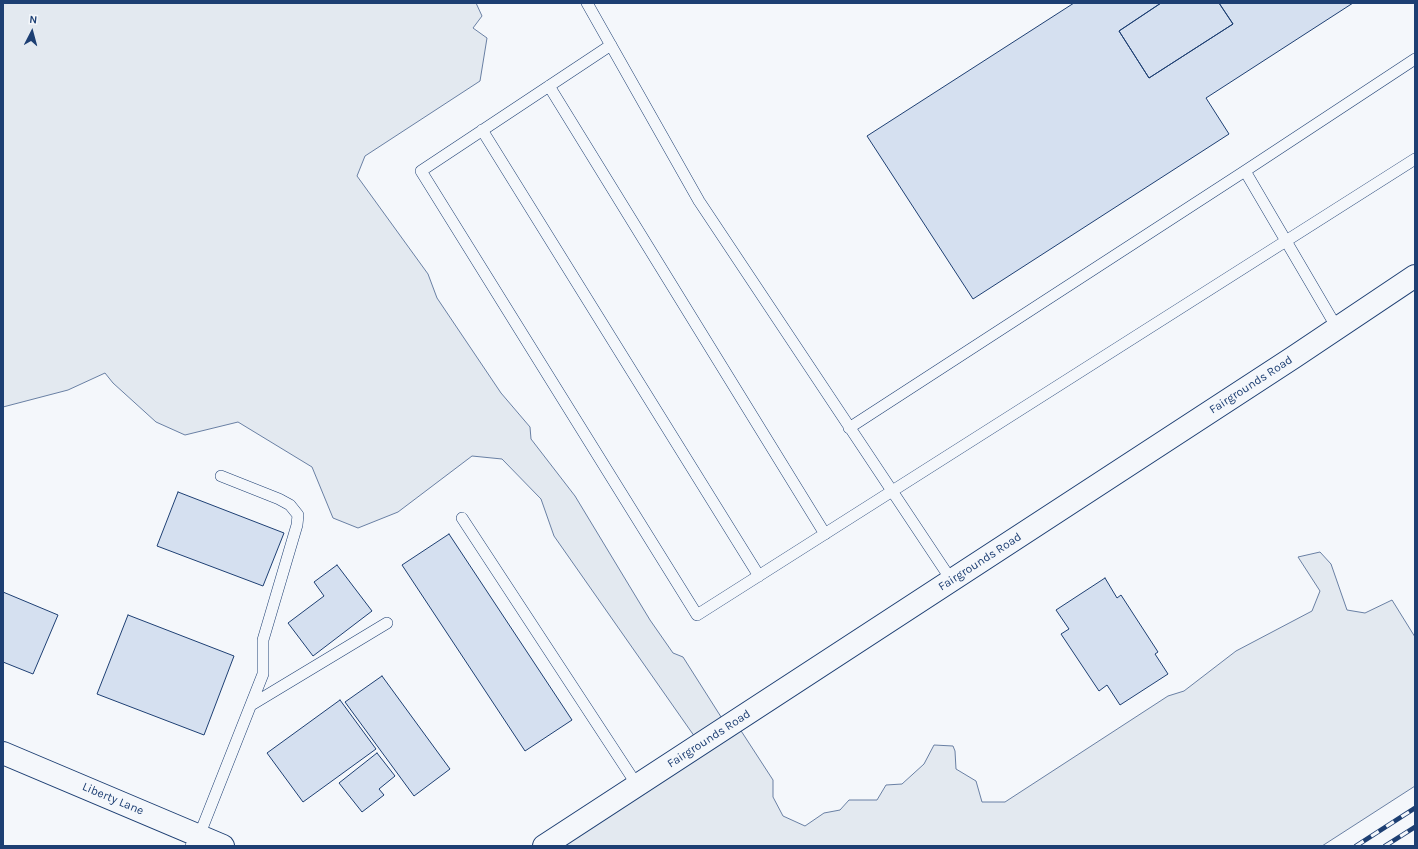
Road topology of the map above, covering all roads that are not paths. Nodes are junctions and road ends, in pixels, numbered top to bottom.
1 (586, 3) edge
2 (610, 46) junction
3 (1415, 59) edge
4 (549, 86) junction
5 (482, 130) junction
6 (1415, 159) edge
7 (1245, 171) junction
8 (1286, 241) junction
9 (1415, 276) edge
10 (1337, 328) junction
11 (849, 428) junction
12 (221, 476) dead end
13 (891, 492) junction
14 (462, 518) dead end
15 (825, 534) junction
16 (759, 576) junction
17 (952, 581) junction
18 (387, 623) dead end
19 (251, 705) junction
20 (3, 753) edge
21 (637, 785) junction
22 (195, 841) edge
23 (223, 846) edge
24 (544, 846) edge

1 - 2 lane
2 - 4 lane
2 - 11 lane
3 - 7 lane
4 - 5 lane
4 - 15 lane
5 - 16 lane
5 - 16 lane
6 - 8 lane
7 - 8 lane
7 - 11 lane
8 - 10 lane
8 - 13 lane
9 - 10 street, Fairgrounds Road
10 - 17 street, Fairgrounds Road
11 - 13 lane
12 - 19 lane
13 - 15 lane
13 - 17 lane
14 - 21 lane
15 - 16 lane
17 - 21 street, Fairgrounds Road
18 - 19 lane
19 - 22 lane
20 - 22 street, Liberty Lane
21 - 24 street, Fairgrounds Road
22 - 23 street, Liberty Lane

